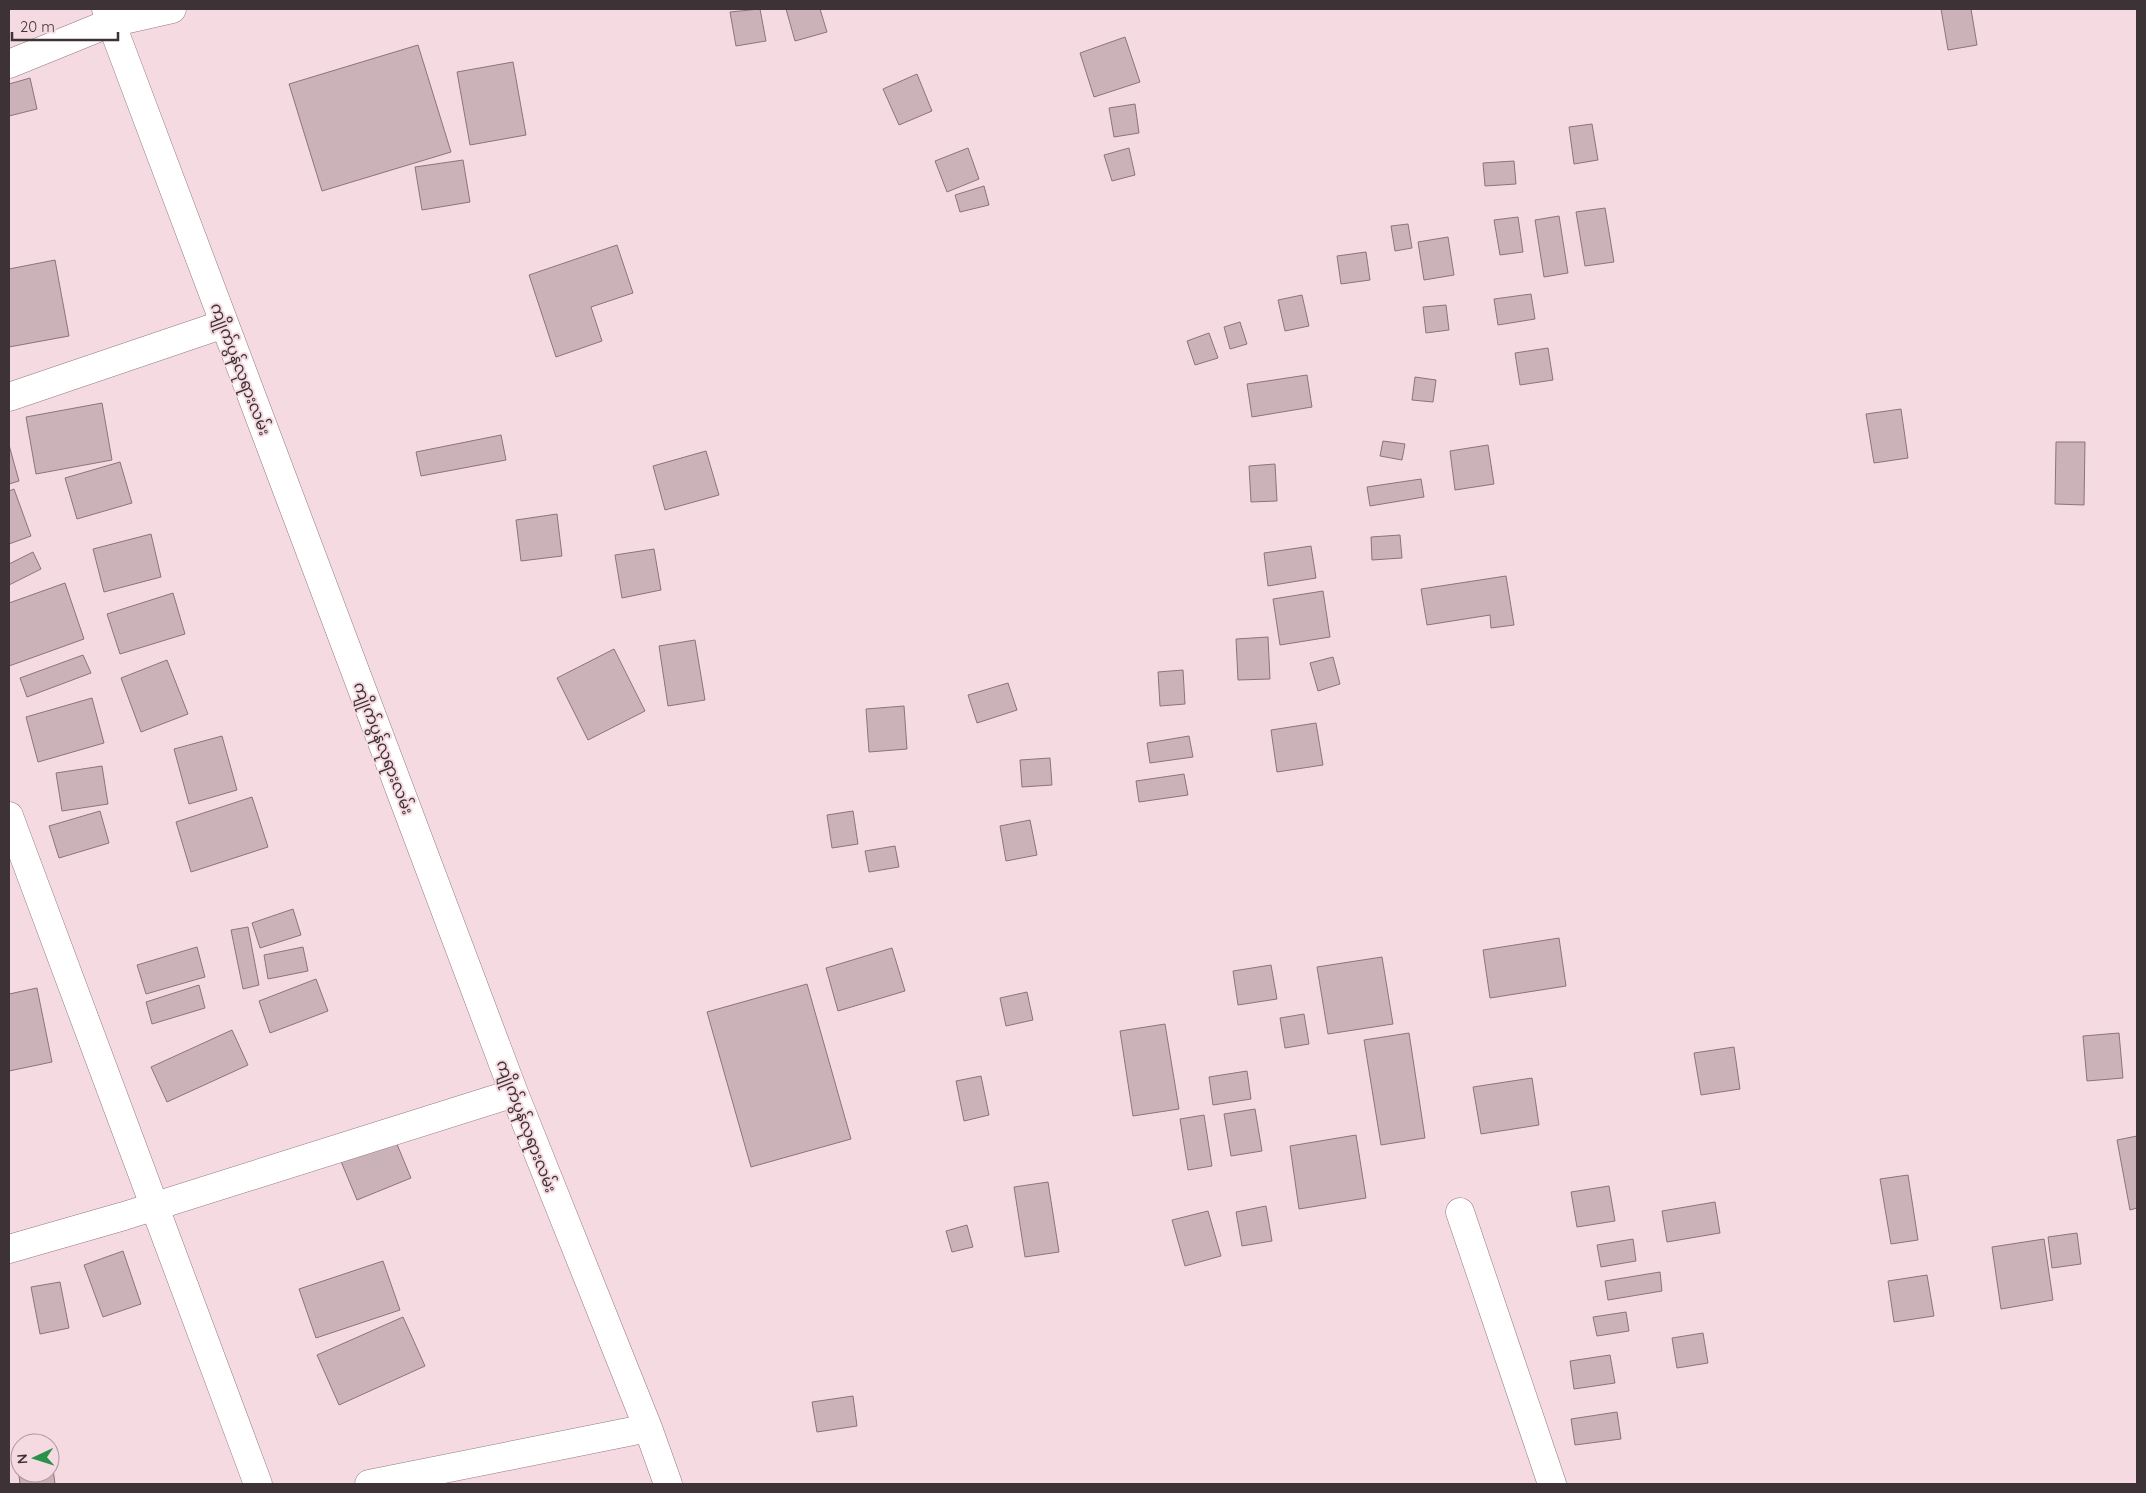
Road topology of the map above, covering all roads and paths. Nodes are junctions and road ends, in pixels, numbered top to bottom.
1 (172, 9) edge
2 (108, 16) edge
3 (9, 64) edge
4 (224, 324) junction
5 (9, 397) edge
6 (9, 816) edge
7 (514, 1093) junction
8 (154, 1207) junction
9 (1460, 1212) dead end
10 (9, 1249) edge
11 (648, 1428) junction
12 (258, 1484) edge
13 (369, 1484) edge
14 (668, 1484) edge
15 (1552, 1484) edge

1 - 2 street
2 - 3 street
2 - 4 street, ကျိုက်ပွန်လုရားလမ်း
4 - 5 street
4 - 7 street, ကျိုက်ပွန်လုရားလမ်း
6 - 8 street
7 - 8 street
7 - 11 street, ကျိုက်ပွန်လုရားလမ်း
8 - 10 street
8 - 12 street
9 - 15 street
11 - 13 street
11 - 14 street, ကျိုက်ပွန်လုရားလမ်း

